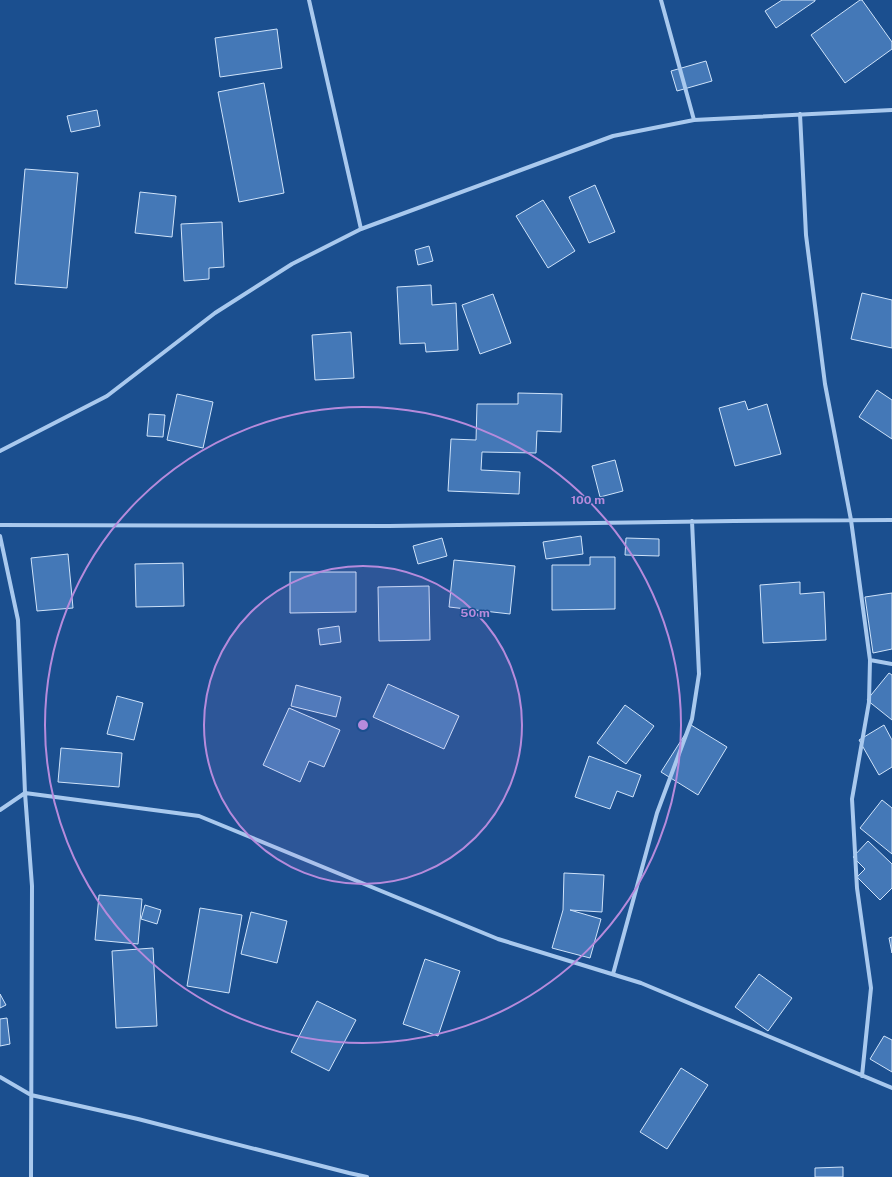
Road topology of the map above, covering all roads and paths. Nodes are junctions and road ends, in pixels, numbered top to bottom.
1 (309, 0) edge
2 (661, 0) edge
3 (892, 110) edge
4 (800, 114) junction
5 (694, 120) junction
6 (361, 229) junction
7 (0, 451) edge
8 (851, 520) junction
9 (892, 520) edge
10 (692, 522) junction
11 (0, 525) edge
12 (0, 536) edge
13 (870, 660) junction
14 (892, 664) edge
15 (25, 793) junction
16 (0, 810) edge
17 (613, 974) junction
18 (862, 1076) junction
19 (0, 1077) edge
20 (892, 1088) edge
21 (31, 1096) junction
22 (31, 1177) edge
23 (367, 1177) edge

1 - 6 street
2 - 5 street
3 - 4 street
4 - 5 street
4 - 8 street
5 - 6 street
6 - 7 street
8 - 9 street
8 - 10 street
8 - 13 street
10 - 11 street
10 - 17 street
12 - 15 street
13 - 14 street
13 - 18 street
15 - 16 street
15 - 17 street
15 - 21 street
17 - 18 street
18 - 20 street
19 - 21 street
21 - 22 street
21 - 23 street

